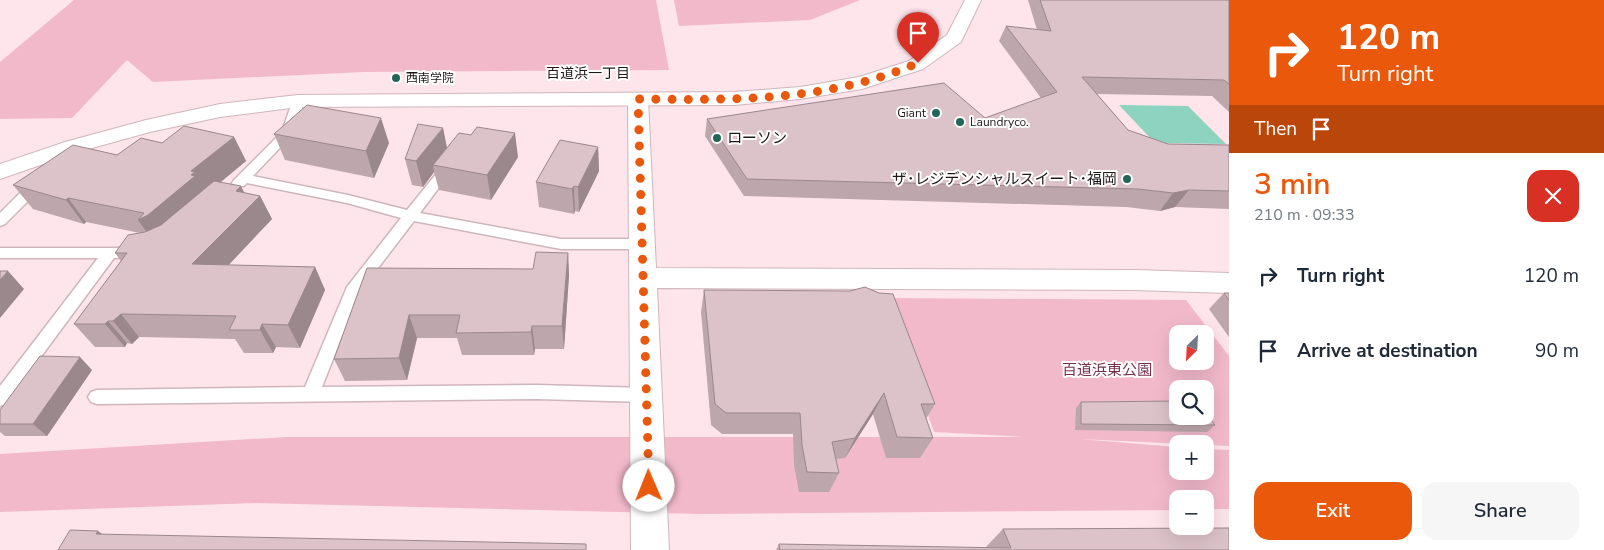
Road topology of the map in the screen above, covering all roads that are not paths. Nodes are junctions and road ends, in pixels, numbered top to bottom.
1 (974, 0) edge
2 (638, 99) junction
3 (298, 102) junction
4 (458, 153) edge
5 (0, 172) edge
6 (244, 178) junction
7 (229, 192) edge
8 (26, 195) edge
9 (412, 216) junction
10 (0, 221) edge
11 (642, 244) junction
12 (151, 252) edge
13 (0, 253) edge
14 (110, 253) junction
15 (643, 278) junction
16 (1229, 283) edge
17 (311, 394) junction
18 (646, 395) junction
19 (97, 397) dead end
20 (0, 398) edge
21 (650, 550) edge

1 - 2 street
2 - 3 street
2 - 11 street
3 - 5 street
3 - 6 lane
4 - 9 lane
6 - 7 lane
6 - 9 lane
8 - 10 lane
9 - 11 lane
9 - 17 lane
11 - 15 street
12 - 14 lane
13 - 14 lane
14 - 20 lane
15 - 16 street
15 - 18 street
17 - 18 lane
17 - 19 lane
18 - 21 street

